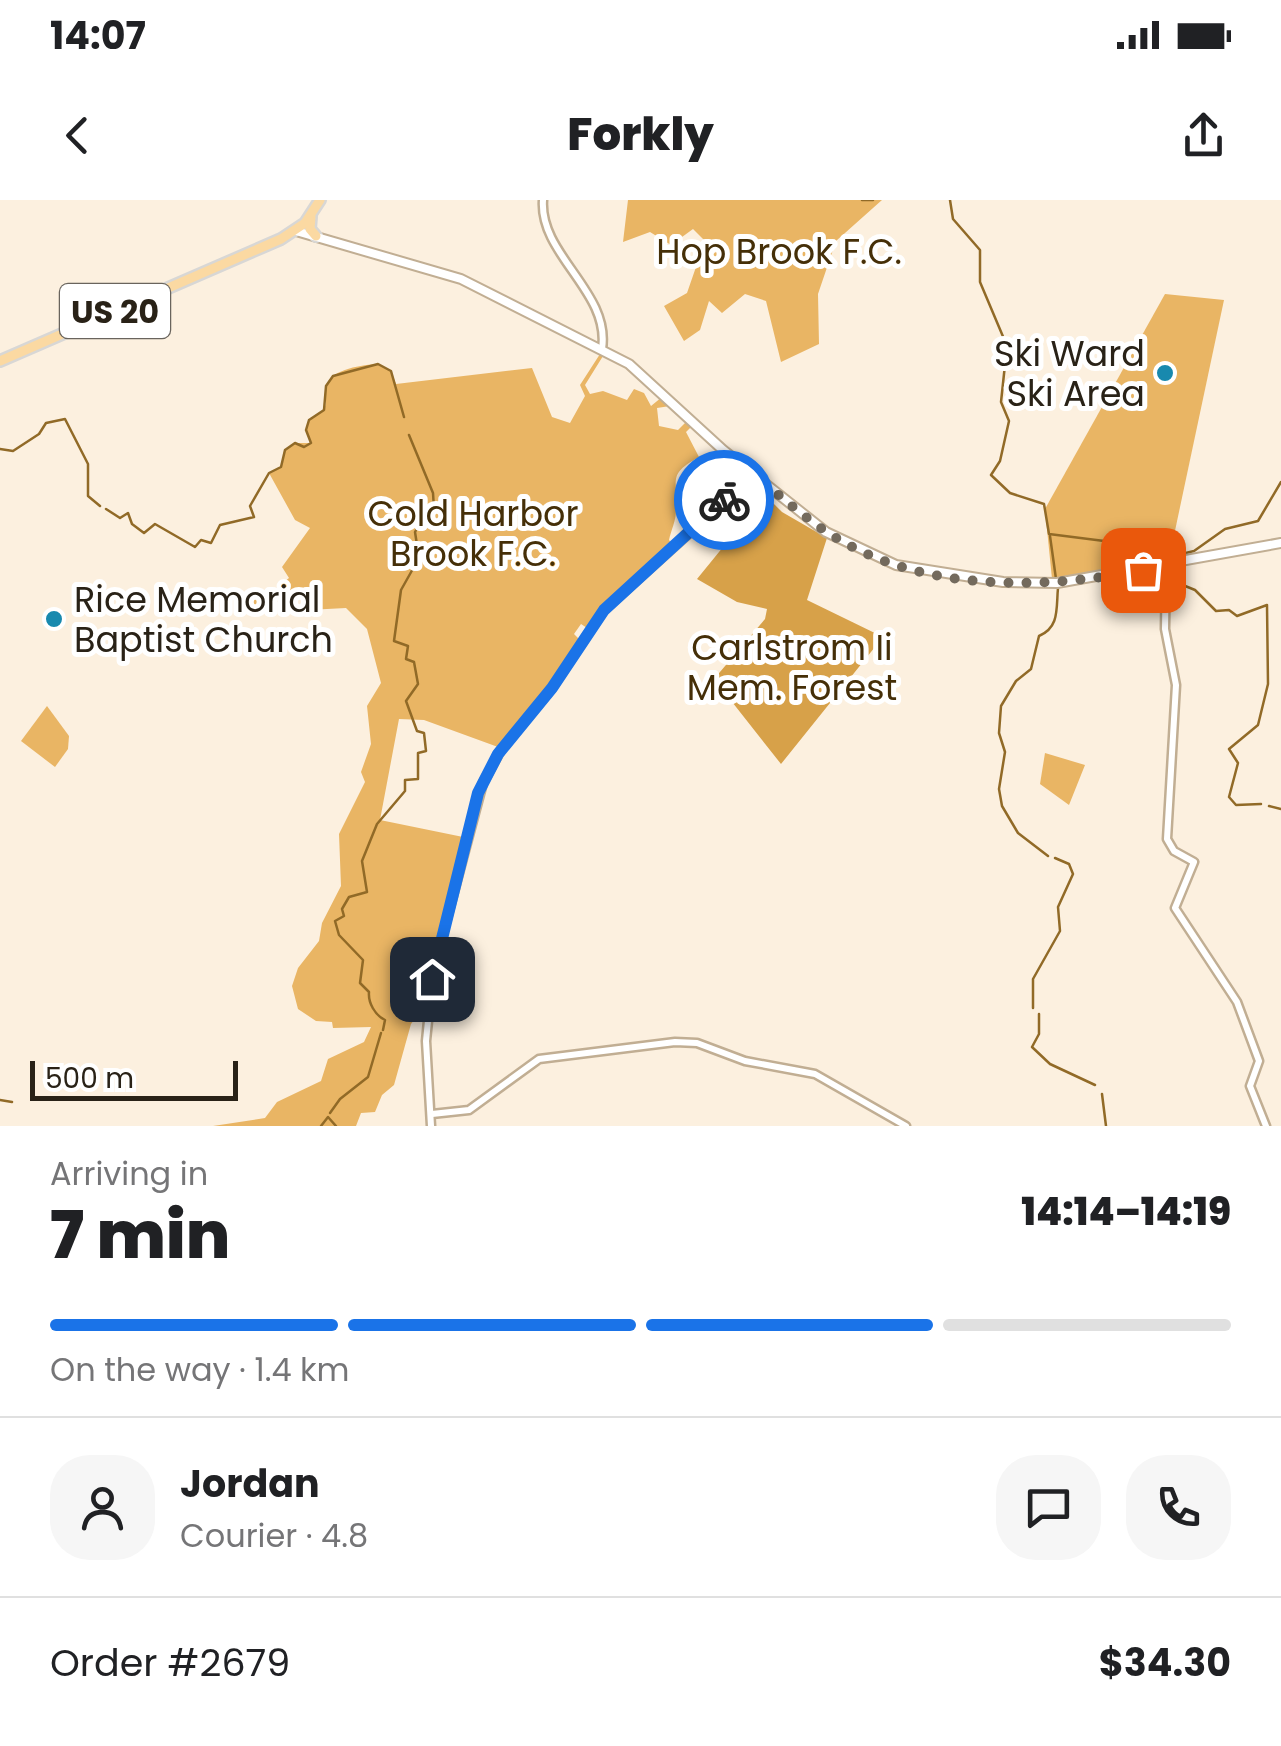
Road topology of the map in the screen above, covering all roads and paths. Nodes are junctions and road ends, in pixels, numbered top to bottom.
1 (320, 200) edge
2 (544, 200) edge
3 (311, 217) junction
4 (296, 231) junction
5 (316, 236) junction
6 (602, 350) junction
7 (0, 361) edge
8 (754, 474) junction
9 (1281, 542) edge
10 (1166, 566) junction
11 (432, 1114) junction
12 (431, 1126) edge
13 (906, 1126) edge
14 (1266, 1126) edge

1 - 3 main road, US 20
2 - 6 street
3 - 4 main road, US 20
3 - 5 main road
4 - 5 main road
4 - 7 main road, US 20
5 - 6 main road
6 - 8 main road
8 - 10 main road
8 - 11 street
9 - 10 main road
10 - 14 street
11 - 12 street
11 - 13 street

